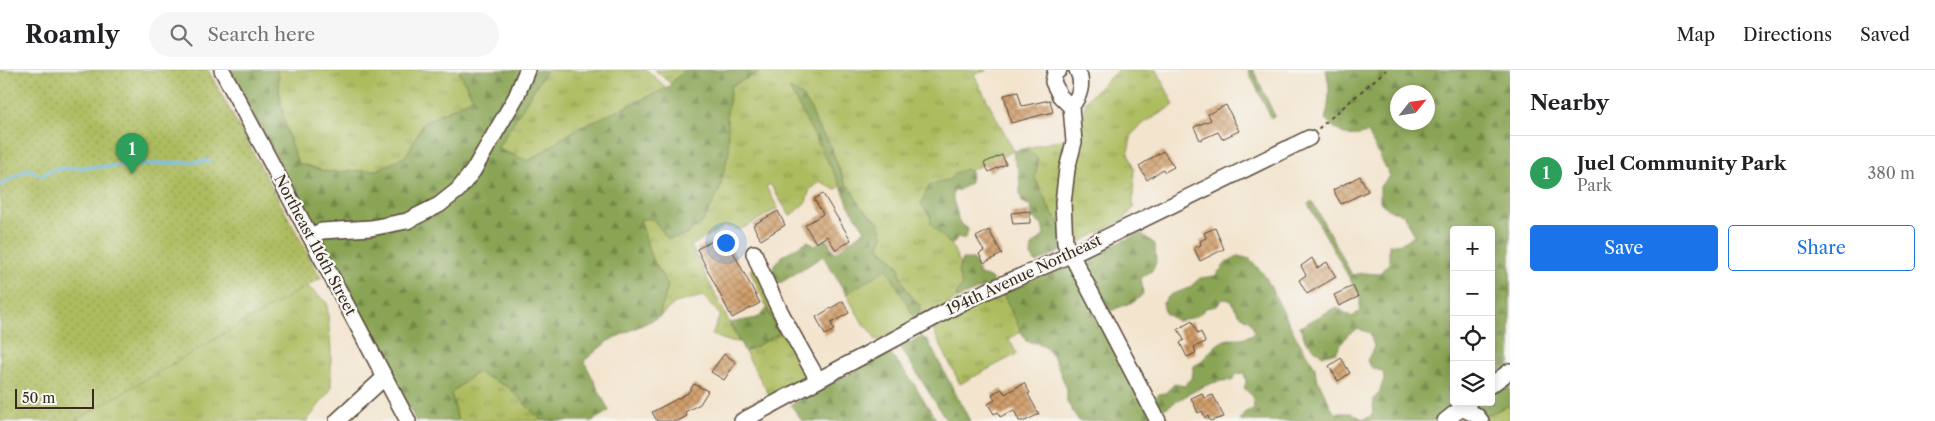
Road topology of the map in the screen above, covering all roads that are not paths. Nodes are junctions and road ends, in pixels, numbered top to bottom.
1 (222, 70) edge
2 (527, 70) edge
3 (1059, 70) edge
4 (1076, 70) edge
5 (1071, 107) junction
6 (1309, 138) road end
7 (310, 236) junction
8 (754, 254) dead end
9 (1072, 254) junction
10 (1510, 372) edge
11 (384, 377) junction
12 (818, 380) junction
13 (1495, 382) edge
14 (1465, 406) edge
15 (1467, 406) edge
16 (337, 421) edge
17 (408, 421) edge
18 (742, 421) edge
19 (1158, 421) edge
20 (1445, 421) edge
21 (1481, 421) edge

1 - 7 street, Northeast 116th Street
2 - 7 street
3 - 5 street
4 - 5 street
5 - 9 street
6 - 9 street, 194th Avenue Northeast
7 - 11 street, Northeast 116th Street
8 - 12 street
9 - 12 street, 194th Avenue Northeast
9 - 19 street
10 - 13 street
11 - 16 street
11 - 17 street, Northeast 116th Street
12 - 18 street, 194th Avenue Northeast
14 - 20 street
15 - 21 street

